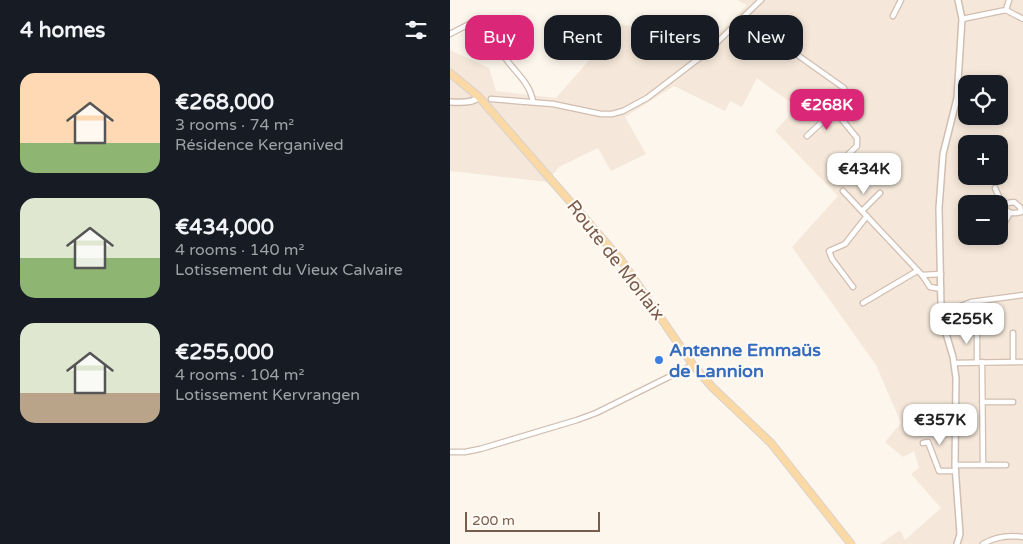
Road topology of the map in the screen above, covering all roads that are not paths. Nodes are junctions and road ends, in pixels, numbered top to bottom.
1 (761, 0) edge
2 (901, 0) edge
3 (958, 0) edge
4 (1009, 0) edge
5 (1006, 10) junction
6 (746, 15) edge
7 (893, 16) dead end
8 (1023, 19) edge
9 (962, 20) junction
10 (729, 31) edge
11 (450, 34) edge
12 (803, 59) edge
13 (450, 73) edge
14 (479, 97) junction
15 (491, 98) dead end
16 (957, 98) joint
17 (450, 102) edge
18 (533, 102) junction
19 (835, 111) junction
20 (807, 136) dead end
21 (836, 166) dead end
22 (995, 188) dead end
23 (843, 190) dead end
24 (880, 193) dead end
25 (998, 195) edge
26 (1008, 202) edge
27 (862, 211) junction
28 (1010, 213) joint
29 (1022, 214) edge
30 (867, 216) junction
31 (1008, 217) edge
32 (917, 271) junction
33 (941, 274) junction
34 (922, 275) junction
35 (853, 287) dead end
36 (941, 289) junction
37 (1023, 295) edge
38 (863, 303) dead end
39 (942, 313) junction
40 (977, 326) dead end
41 (1013, 333) dead end
42 (980, 362) junction
43 (1013, 362) junction
44 (1023, 362) edge
45 (955, 363) junction
46 (693, 365) junction
47 (982, 402) junction
48 (1013, 402) dead end
49 (923, 443) dead end
50 (450, 452) edge
51 (983, 465) junction
52 (1006, 465) dead end
53 (955, 468) junction
54 (1023, 537) edge
55 (851, 544) edge
56 (958, 544) edge
57 (983, 544) edge

1 - 6 street
2 - 7 street
3 - 9 street
4 - 5 street
5 - 8 street
5 - 9 street
9 - 16 street
10 - 18 street
11 - 18 street
12 - 19 street
13 - 14 main road, Route de Morlaix
14 - 17 street
14 - 46 main road, Route de Morlaix
15 - 18 street
16 - 33 street
19 - 20 street
19 - 21 street
22 - 25 street
23 - 27 street
24 - 27 street
26 - 29 street
27 - 30 street
28 - 29 street
28 - 31 street
30 - 32 street
30 - 35 street
32 - 34 street
32 - 38 street
33 - 34 street
33 - 36 street
34 - 36 street
36 - 39 street
37 - 39 street
39 - 45 street
40 - 42 street
41 - 43 street
42 - 43 street
42 - 45 street
42 - 47 street
43 - 44 street
45 - 53 street
46 - 50 street
46 - 55 main road, Route de Morlaix
47 - 48 street
47 - 51 street
49 - 53 street
51 - 52 street
51 - 53 street
53 - 56 street
54 - 57 street

